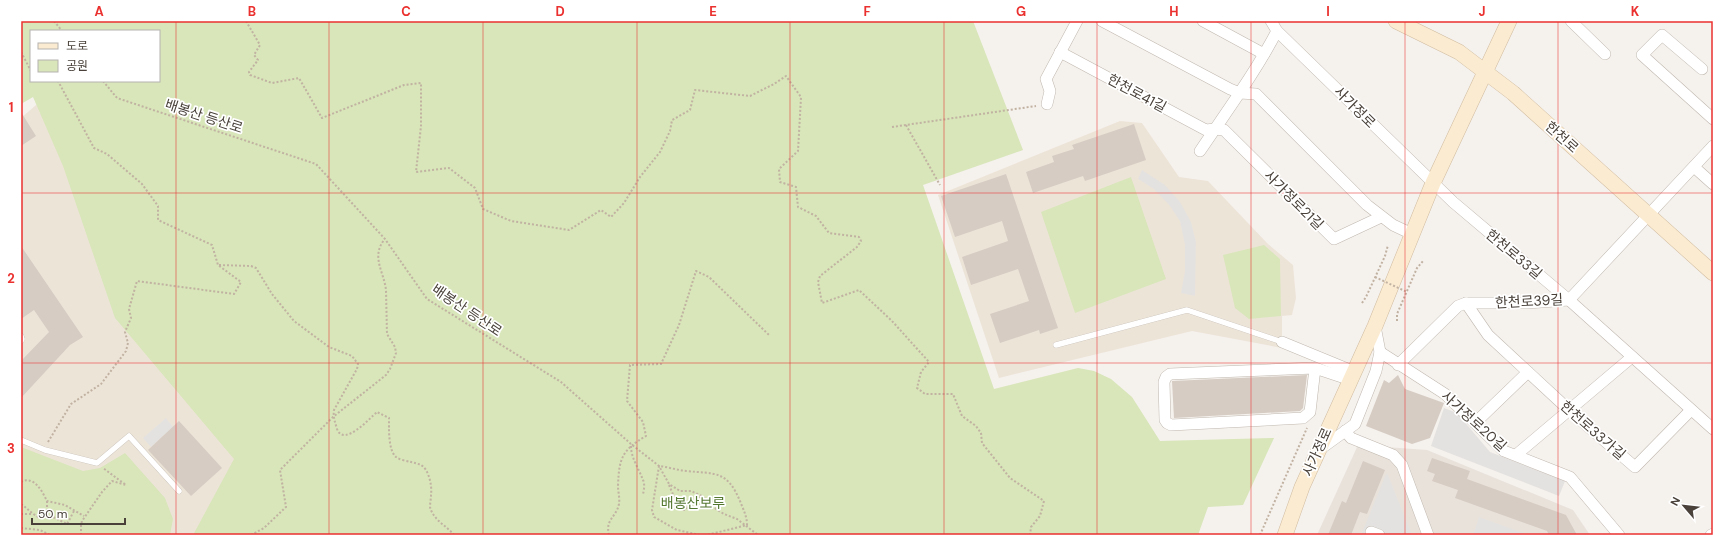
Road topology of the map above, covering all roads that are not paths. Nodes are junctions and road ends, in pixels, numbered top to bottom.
1 (1076, 21) edge
2 (1102, 21) edge
3 (1203, 21) edge
4 (1396, 21) edge
5 (1509, 21) edge
6 (1571, 21) edge
7 (1274, 26) edge
8 (1060, 52) junction
9 (1264, 54) junction
10 (1605, 54) dead end
11 (1702, 69) dead end
12 (1485, 72) junction
13 (1240, 93) junction
14 (1047, 104) road end
15 (1713, 119) edge
16 (1215, 129) junction
17 (1713, 146) edge
18 (1200, 151) dead end
19 (1694, 167) junction
20 (1433, 183) junction
21 (1713, 184) edge
22 (1649, 215) junction
23 (1381, 217) junction
24 (1412, 234) junction
25 (1713, 273) edge
26 (1568, 300) junction
27 (1466, 303) junction
28 (1375, 326) junction
29 (21, 336) edge
30 (21, 341) edge
31 (1282, 342) joint
32 (1056, 345) dead end
33 (1380, 352) junction
34 (1632, 357) junction
35 (1398, 365) junction
36 (1315, 368) junction
37 (1528, 372) junction
38 (1353, 376) junction
39 (1569, 410) junction
40 (1691, 410) junction
41 (1475, 423) junction
42 (1713, 429) edge
43 (1345, 431) junction
44 (21, 440) edge
45 (1317, 452) junction
46 (1516, 455) junction
47 (179, 491) dead end
48 (1427, 533) edge
49 (1285, 535) edge
50 (1437, 535) edge
51 (1619, 535) edge

1 - 8 street
2 - 13 street
3 - 9 street
4 - 12 main road, 한천로
5 - 12 main road, 사가정로
6 - 10 street
7 - 9 street
7 - 20 street, 사가정로
8 - 14 street
8 - 16 street, 한천로41길
9 - 13 street
11 - 15 street
12 - 20 main road, 사가정로
12 - 22 main road, 한천로
13 - 16 street
13 - 23 street
16 - 18 street
16 - 23 street, 사가정로21길
17 - 19 street, 한천로39길
19 - 21 street
19 - 22 street, 한천로39길
20 - 24 main road, 사가정로
20 - 26 street, 한천로33길
22 - 25 main road, 한천로
22 - 26 street, 한천로39길
23 - 24 street
24 - 28 main road, 사가정로
26 - 27 street, 한천로39길
26 - 34 street, 한천로33길
27 - 35 street
27 - 37 street, 한천로33가길
28 - 33 street
28 - 38 main road, 사가정로
29 - 30 lane
31 - 32 lane
31 - 38 street
33 - 35 street, 사가정로20길
33 - 43 street
34 - 39 street
34 - 40 street, 한천로33길
35 - 41 street, 사가정로20길
36 - 36 street
36 - 38 street
37 - 39 street, 한천로33가길
37 - 41 street
38 - 45 main road, 사가정로
39 - 40 street, 한천로33가길
39 - 46 street
40 - 42 street, 한천로33길
41 - 46 street, 사가정로20길
43 - 45 street
43 - 48 street
44 - 47 lane
45 - 49 main road, 사가정로
46 - 51 street, 사가정로20길
48 - 50 street

